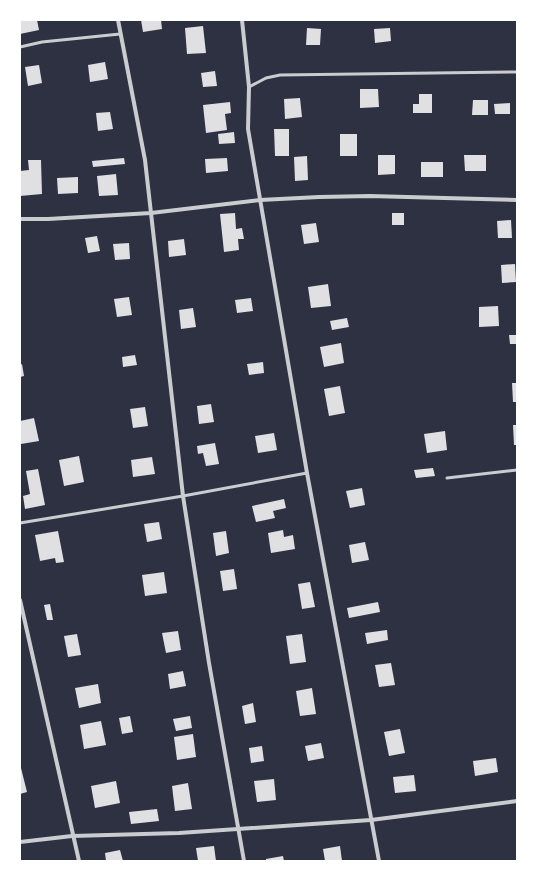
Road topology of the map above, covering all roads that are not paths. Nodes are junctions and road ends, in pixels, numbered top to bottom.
1 (118, 20) edge
2 (242, 20) edge
3 (120, 34) junction
4 (20, 47) edge
5 (517, 72) edge
6 (249, 87) junction
7 (260, 200) junction
8 (517, 200) edge
9 (151, 213) junction
10 (20, 220) edge
11 (517, 470) edge
12 (307, 473) junction
13 (447, 478) dead end
14 (183, 496) junction
15 (20, 523) edge
16 (20, 600) edge
17 (517, 801) edge
18 (371, 820) junction
19 (238, 828) junction
20 (72, 836) junction
21 (20, 842) edge
22 (79, 861) edge
23 (244, 861) edge
24 (379, 861) edge

1 - 3 street
2 - 6 street
3 - 4 lane
3 - 9 street
5 - 6 lane
6 - 7 street
7 - 8 street
7 - 9 street
7 - 12 street
9 - 10 street
9 - 14 street
11 - 13 lane
12 - 14 lane
12 - 18 street
14 - 15 lane
14 - 19 street
16 - 20 street
17 - 18 street
18 - 19 street
18 - 24 street
19 - 20 street
19 - 23 street
20 - 21 street
20 - 22 street

